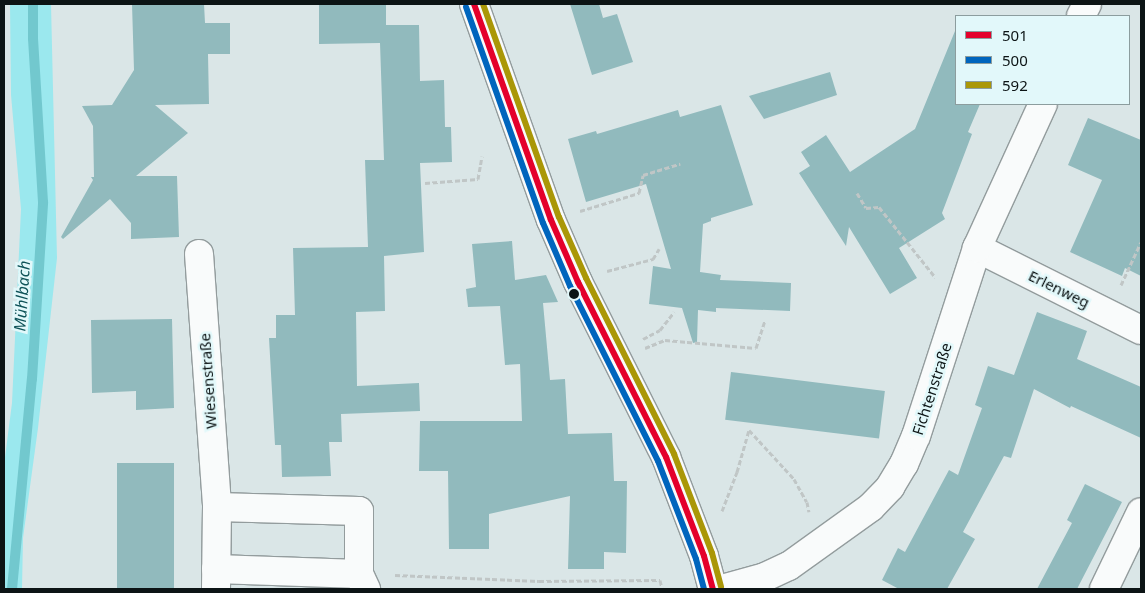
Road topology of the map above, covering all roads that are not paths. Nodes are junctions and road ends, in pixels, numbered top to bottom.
1 (474, 4) edge
2 (1042, 105) edge
3 (977, 248) junction
4 (199, 254) dead end
5 (1141, 330) edge
6 (217, 507) junction
7 (1141, 512) edge
8 (216, 579) edge
9 (363, 582) edge
10 (713, 589) edge
11 (722, 589) edge
12 (1104, 589) edge

1 - 10 street
2 - 3 street, Fichtenstraße
3 - 5 street, Erlenweg
3 - 11 street, Fichtenstraße
4 - 6 street, Wiesenstraße
6 - 8 street, Wiesenstraße
6 - 9 street
7 - 12 street
8 - 9 street, Wiesenstraße

